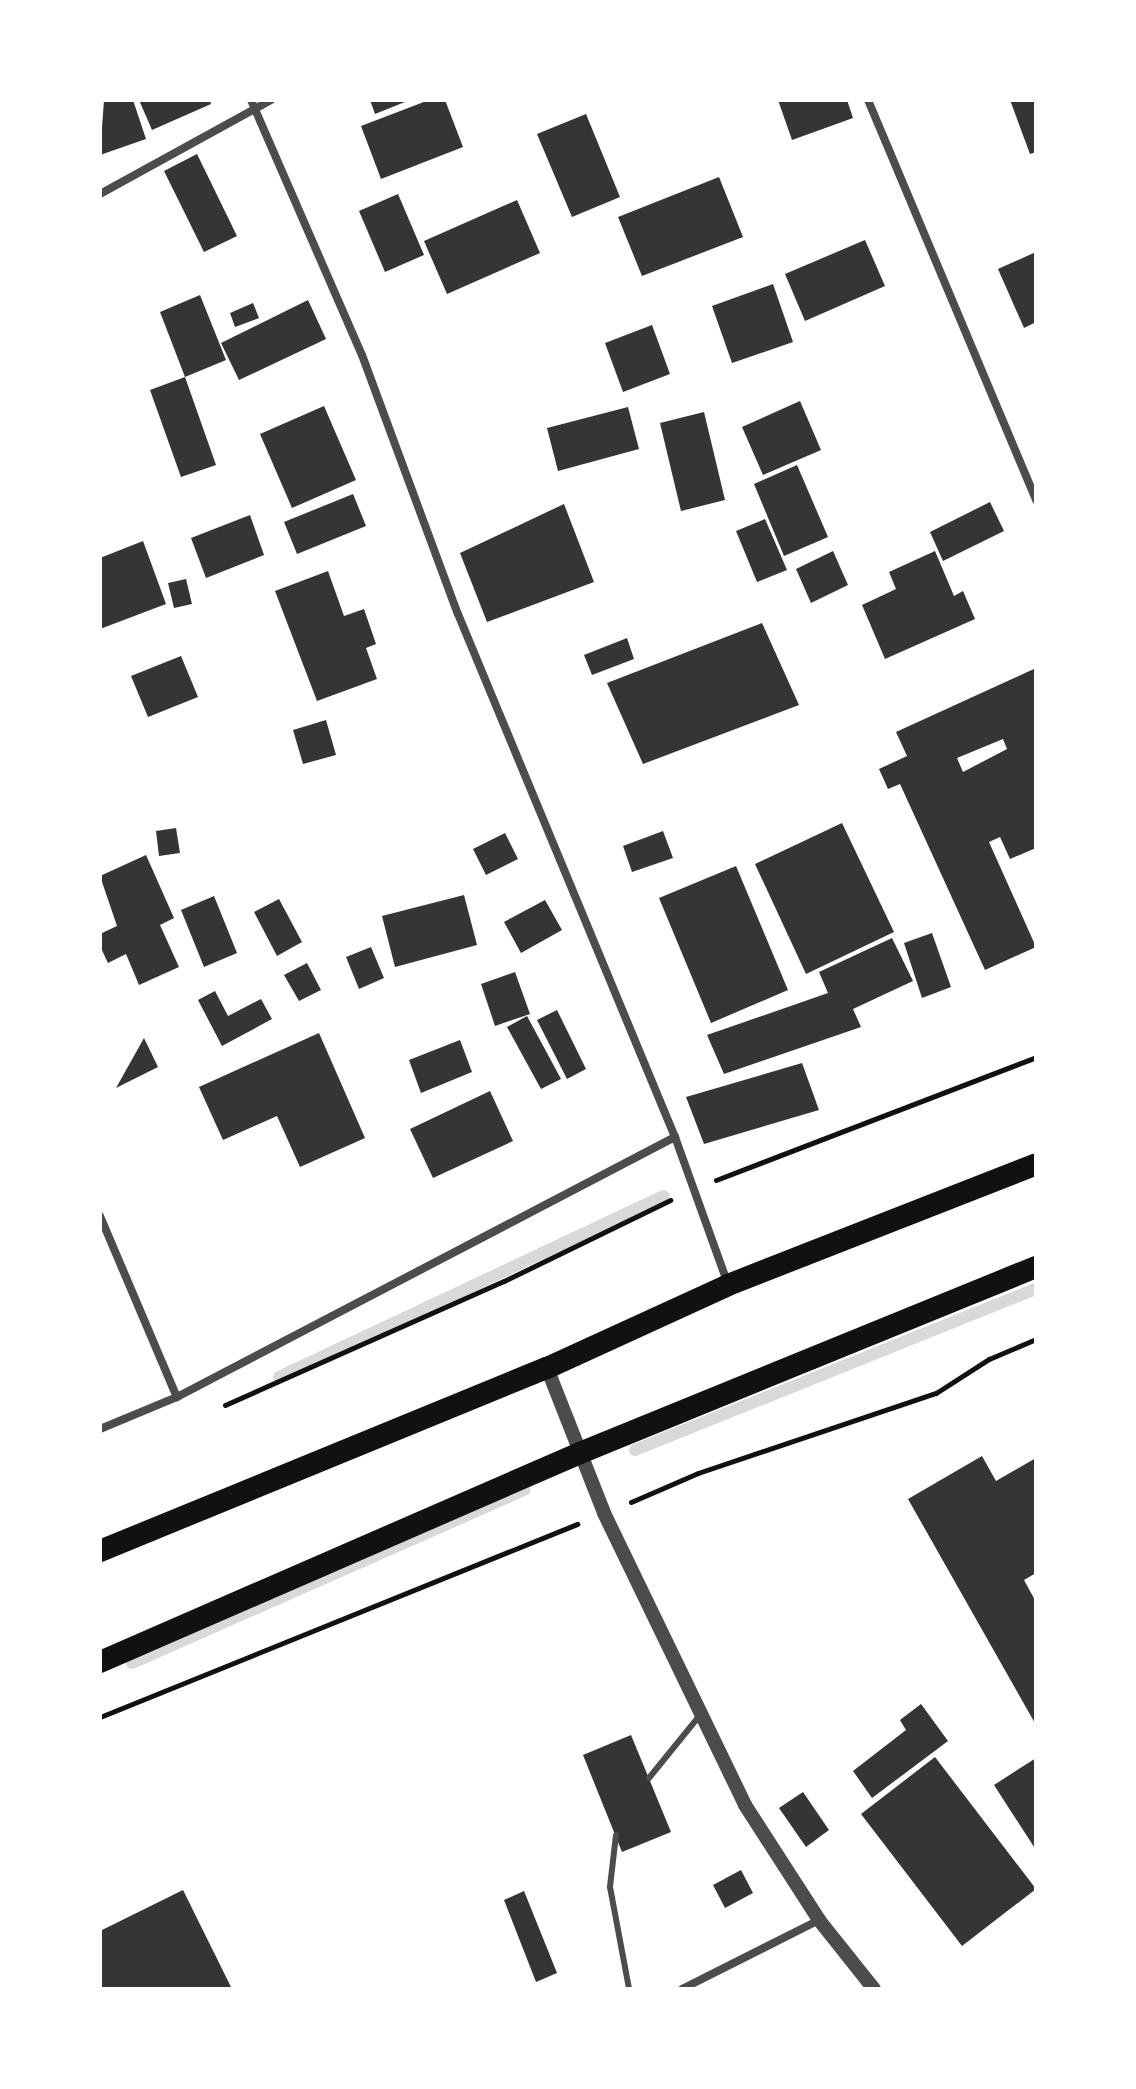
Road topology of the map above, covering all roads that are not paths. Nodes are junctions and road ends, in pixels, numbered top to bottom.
1 (271, 100) edge
2 (868, 100) edge
3 (253, 104) edge
4 (100, 194) edge
5 (1036, 500) edge
6 (675, 1137) junction
7 (1036, 1164) edge
8 (100, 1216) edge
9 (1036, 1267) edge
10 (728, 1285) junction
11 (547, 1368) junction
12 (177, 1397) junction
13 (100, 1429) edge
14 (580, 1453) junction
15 (100, 1551) edge
16 (100, 1662) edge
17 (700, 1715) junction
18 (649, 1778) dead end
19 (616, 1835) dead end
20 (819, 1920) junction
21 (629, 1989) edge
22 (682, 1989) edge
23 (874, 1989) edge

1 - 3 street
2 - 5 street
3 - 4 street
3 - 6 street
6 - 10 street
6 - 12 street
7 - 10 highway
8 - 12 street
9 - 14 highway
10 - 11 highway
11 - 14 street
11 - 15 highway
12 - 13 street
14 - 16 highway
14 - 17 street
17 - 18 lane
17 - 20 street
19 - 21 lane
20 - 22 street
20 - 23 street

